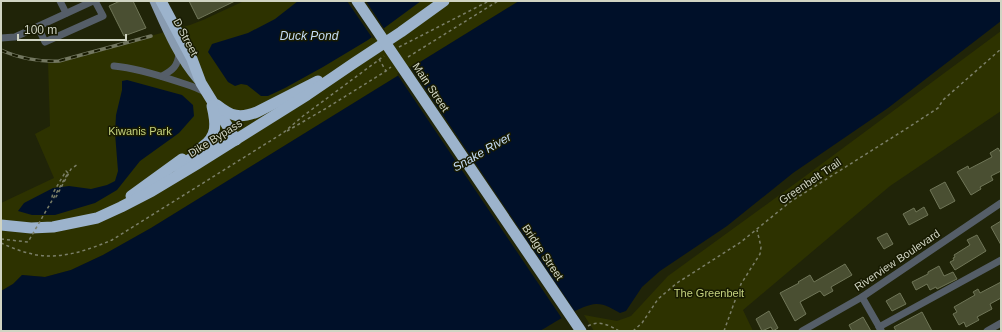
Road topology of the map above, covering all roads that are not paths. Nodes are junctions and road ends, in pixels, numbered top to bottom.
1 (60, 1) edge
2 (94, 1) edge
3 (154, 1) edge
4 (161, 1) edge
5 (357, 1) edge
6 (444, 1) edge
7 (66, 14) junction
8 (38, 26) junction
9 (1, 38) edge
10 (179, 53) junction
11 (354, 63) junction
12 (114, 66) dead end
13 (162, 76) junction
14 (322, 78) junction
15 (201, 83) junction
16 (209, 96) junction
17 (234, 137) junction
18 (484, 187) joint
19 (130, 196) junction
20 (1001, 203) edge
21 (83, 221) junction
22 (1, 225) edge
23 (1001, 260) edge
24 (862, 297) junction
25 (1001, 323) edge
26 (584, 328) edge
27 (880, 329) edge
28 (802, 331) edge
29 (987, 331) edge

1 - 7 street
2 - 7 street
2 - 8 street
3 - 10 main road, D Street
4 - 15 highway, D Street
5 - 18 highway, Main Street, bridge
6 - 11 highway, Dike Bypass
7 - 8 street
8 - 9 street
10 - 13 street
10 - 15 main road, D Street
11 - 14 highway, Dike Bypass
11 - 17 highway, Dike Bypass
12 - 13 street
13 - 16 street
14 - 16 highway
14 - 17 highway, Dike Bypass
15 - 16 highway, D Street
16 - 17 highway, D Street
16 - 19 highway
17 - 19 highway, Dike Bypass
17 - 21 highway, Dike Bypass
18 - 26 highway, Bridge Street, bridge
19 - 21 highway, Dike Bypass
20 - 24 street, Riverview Boulevard
21 - 22 highway, Dike Bypass
23 - 27 street
24 - 27 street
24 - 28 street, Riverview Boulevard
25 - 29 street

